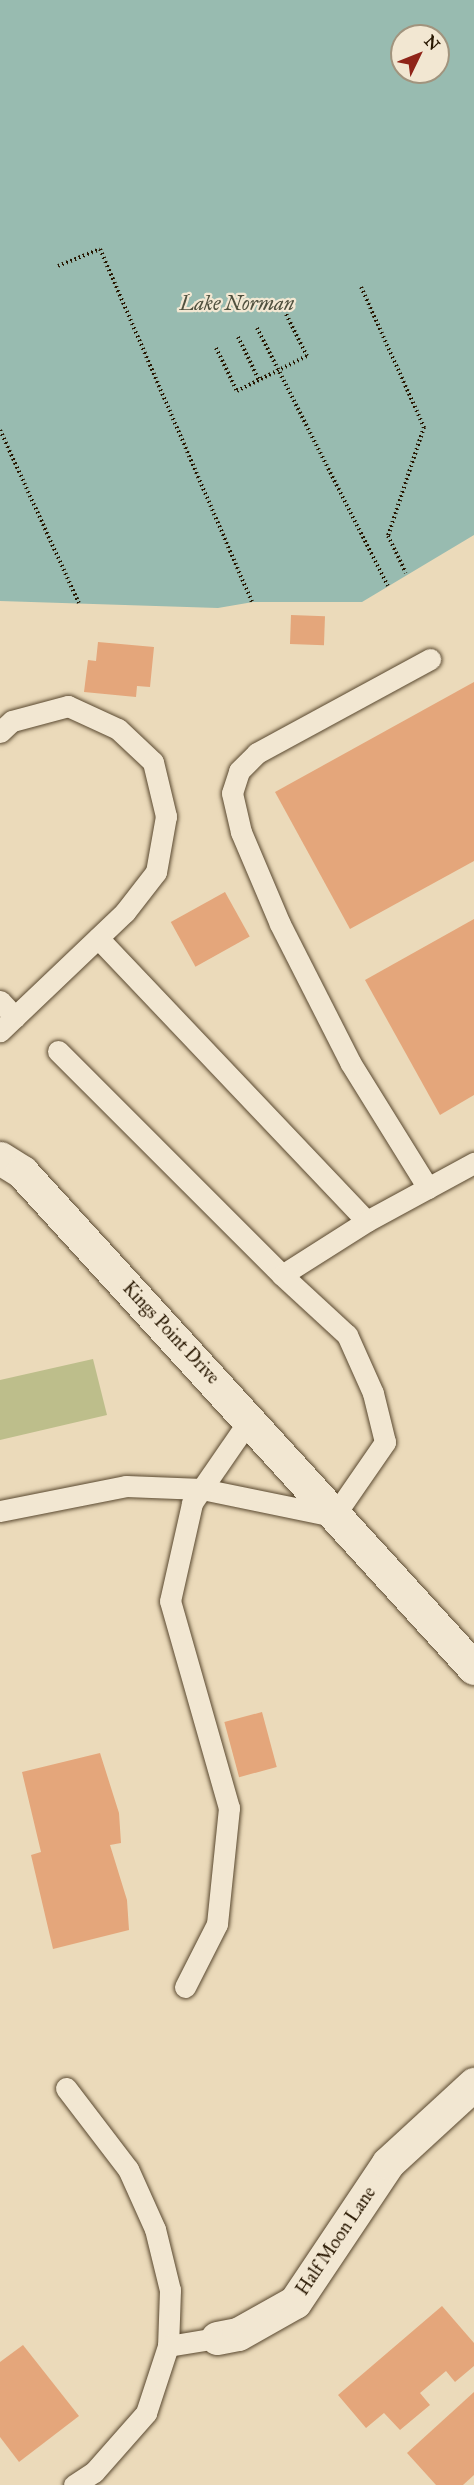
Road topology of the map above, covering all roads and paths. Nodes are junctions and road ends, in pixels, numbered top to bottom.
1 (58, 266) dead end
2 (361, 286) dead end
3 (286, 314) dead end
4 (257, 328) dead end
5 (238, 337) dead end
6 (216, 348) dead end
7 (278, 370) junction
8 (259, 380) junction
9 (0, 430) edge
10 (406, 573) dead end
11 (388, 586) dead end
12 (252, 602) dead end
13 (79, 603) dead end
14 (430, 659) dead end
15 (0, 732) edge
16 (98, 938) junction
17 (0, 1001) edge
18 (7, 1024) edge
19 (58, 1051) dead end
20 (0, 1158) edge
21 (474, 1163) edge
22 (428, 1188) junction
23 (367, 1221) junction
24 (282, 1275) junction
25 (250, 1419) junction
26 (202, 1490) junction
27 (0, 1511) edge
28 (334, 1516) junction
29 (474, 1668) edge
30 (185, 1987) dead end
31 (474, 2084) edge
32 (66, 2088) dead end
33 (217, 2338) joint
34 (168, 2346) junction
35 (74, 2485) edge

1 - 12 path
2 - 10 path
3 - 7 path
4 - 7 path
5 - 8 path
6 - 8 path
7 - 8 path
7 - 11 path
9 - 13 path
14 - 22 lane
15 - 16 lane
16 - 18 lane
16 - 23 lane
17 - 18 lane
19 - 24 lane
20 - 25 street, Kings Point Drive
21 - 22 lane
22 - 23 lane
23 - 24 lane
24 - 28 lane
25 - 26 lane
25 - 28 street, Kings Point Drive
26 - 27 lane
26 - 28 lane
26 - 30 lane
28 - 29 street, Kings Point Drive
31 - 33 street, Half Moon Lane
32 - 34 lane
33 - 34 lane, Half Moon Lane
34 - 35 lane

